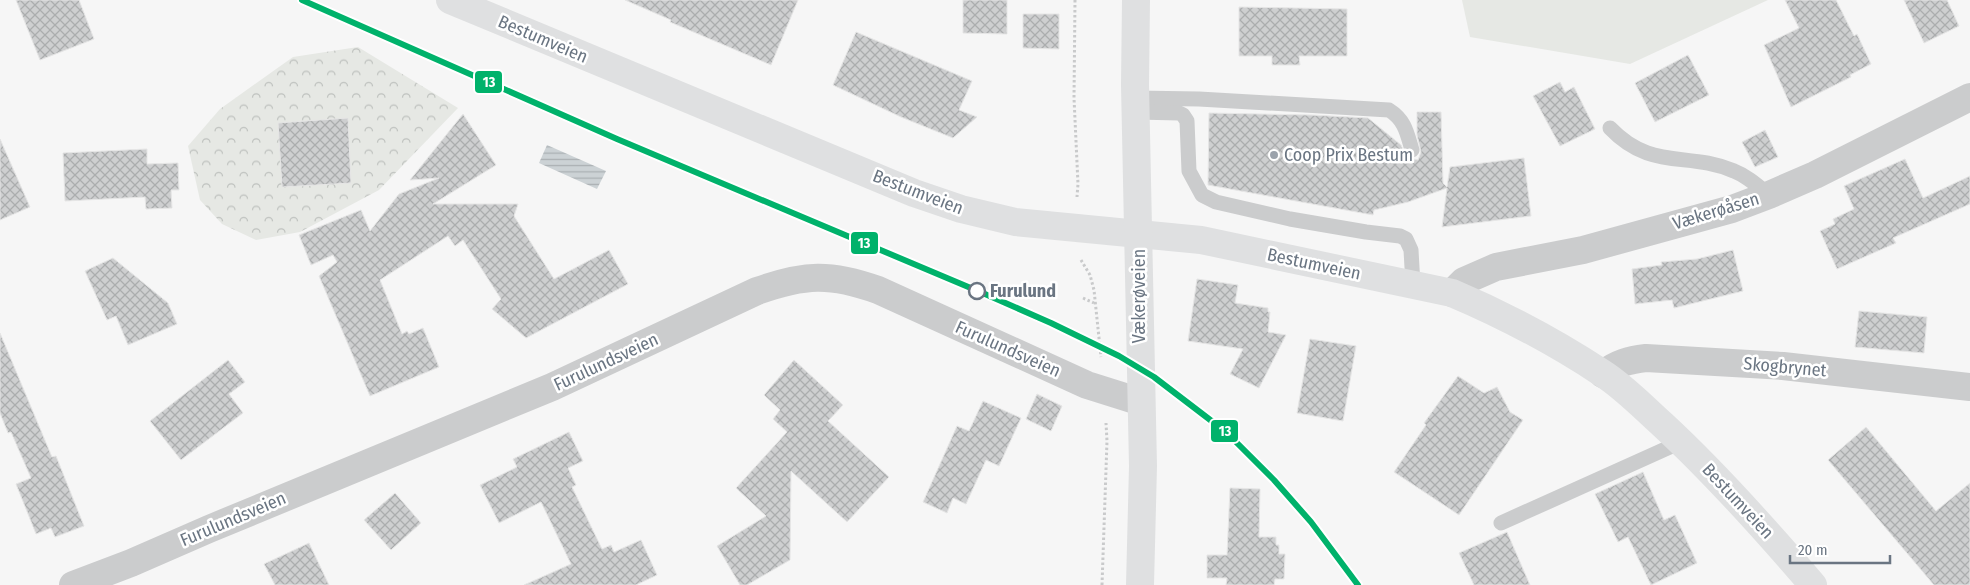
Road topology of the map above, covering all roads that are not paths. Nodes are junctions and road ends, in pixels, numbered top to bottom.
1 (450, 0) edge
2 (1136, 0) edge
3 (1970, 97) edge
4 (1135, 105) junction
5 (1610, 128) dead end
6 (1412, 150) dead end
7 (1769, 195) junction
8 (1138, 232) junction
9 (1413, 285) junction
10 (1452, 293) junction
11 (1604, 374) junction
12 (1970, 387) edge
13 (1141, 402) junction
14 (1681, 442) junction
15 (1501, 523) dead end
16 (73, 585) edge
17 (1140, 585) edge
18 (1813, 585) edge

1 - 8 street, Bestumveien
2 - 4 street, Vækerøveien
3 - 7 street, Vækerøåsen
4 - 6 lane
4 - 8 street, Vækerøveien
4 - 9 lane
5 - 7 lane
7 - 10 street, Vækerøåsen
8 - 9 street, Bestumveien
8 - 13 street, Vækerøveien
9 - 10 street, Bestumveien
10 - 11 street, Bestumveien
11 - 12 street, Skogbrynet
11 - 14 street, Bestumveien
13 - 16 street, Furulundsveien
13 - 17 street, Vækerøveien
14 - 15 lane
14 - 18 street, Bestumveien

